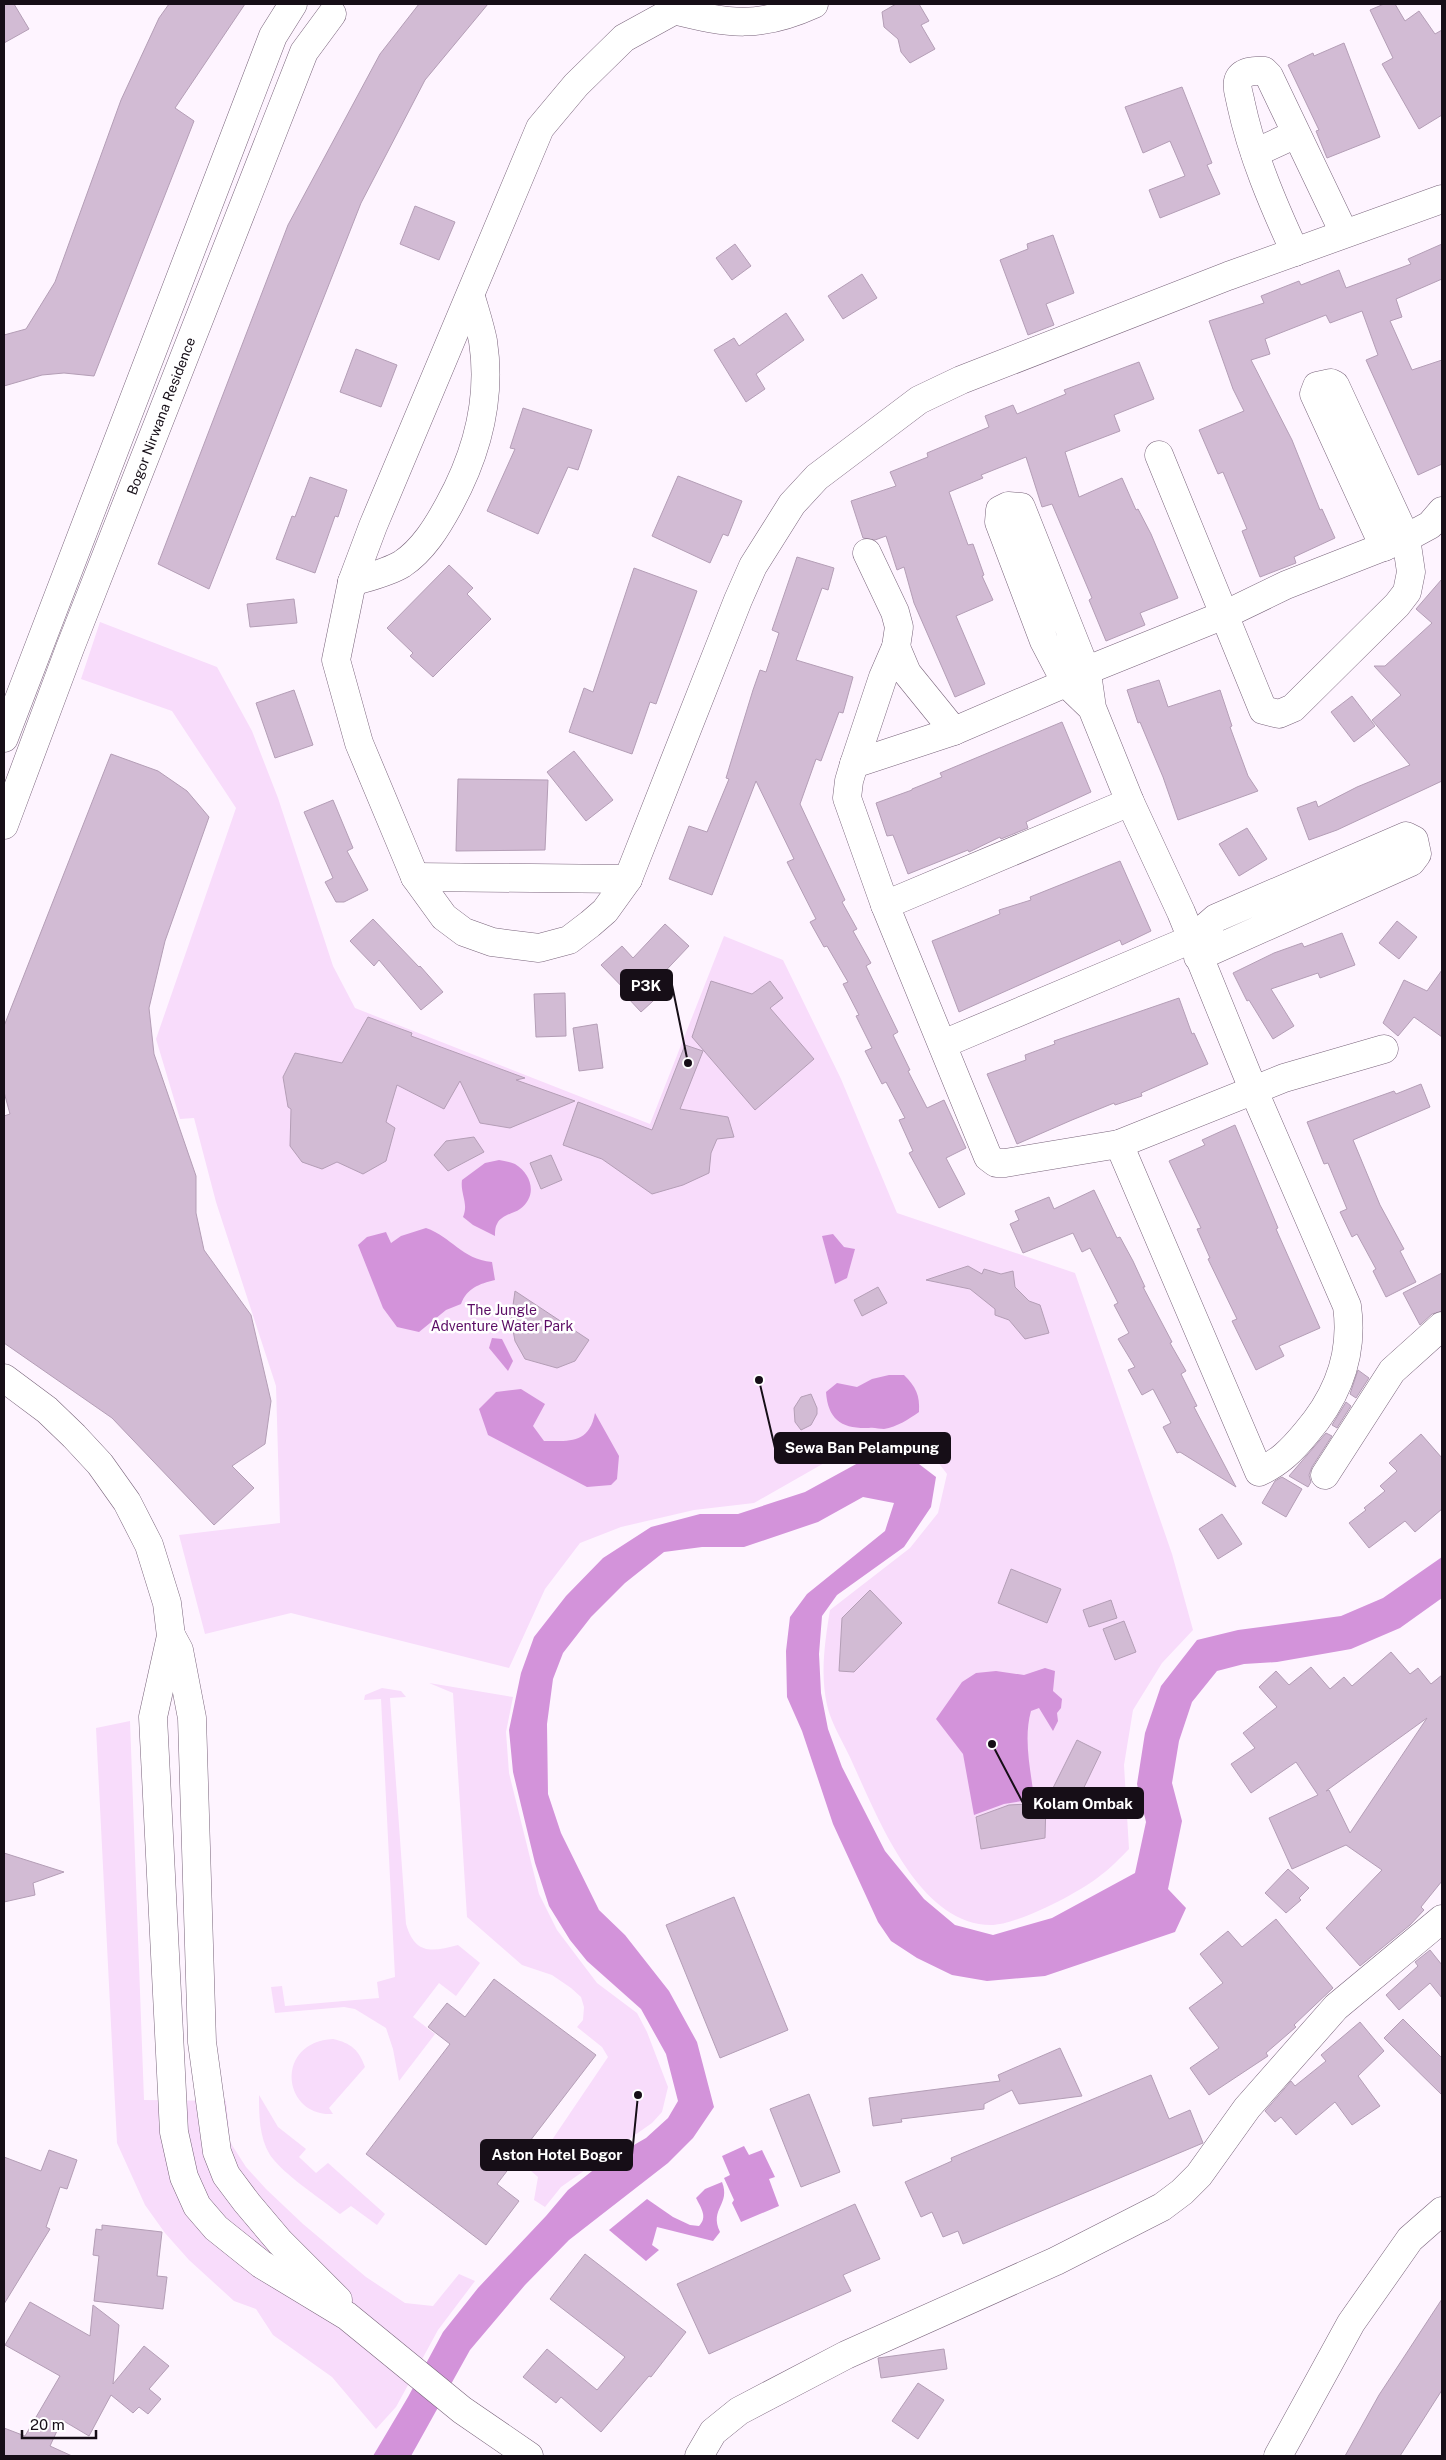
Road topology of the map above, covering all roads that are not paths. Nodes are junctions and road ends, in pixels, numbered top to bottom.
1 (293, 4) edge
2 (814, 4) edge
3 (680, 7) edge
4 (332, 14) dead end
5 (1296, 134) junction
6 (1255, 153) junction
7 (1442, 199) edge
8 (1344, 234) junction
9 (1295, 252) junction
10 (471, 296) junction
11 (1159, 456) dead end
12 (1438, 521) edge
13 (1395, 542) junction
14 (867, 553) dead end
15 (352, 582) junction
16 (1224, 615) junction
17 (896, 647) junction
18 (1076, 678) junction
19 (954, 731) junction
20 (4, 738) edge
21 (854, 764) junction
22 (1130, 802) junction
23 (4, 826) edge
24 (415, 877) junction
25 (628, 879) junction
26 (885, 905) junction
27 (1195, 948) junction
28 (943, 1044) junction
29 (1384, 1049) dead end
30 (1253, 1089) junction
31 (1119, 1144) junction
32 (1442, 1326) edge
33 (4, 1378) edge
34 (1325, 1475) dead end
35 (171, 1636) junction
36 (1442, 1918) edge
37 (1442, 2211) edge
38 (347, 2316) junction
39 (529, 2456) edge
40 (699, 2456) edge
41 (1278, 2456) edge

1 - 20 street
2 - 3 street
3 - 10 street
4 - 23 street, Bogor Nirwana Residence
5 - 6 street
5 - 6 street
5 - 8 street
6 - 9 street
7 - 8 street
8 - 9 street
9 - 25 street
10 - 15 street
10 - 15 street
11 - 16 street
12 - 13 street
13 - 13 street
13 - 16 street
13 - 16 street
14 - 17 street
15 - 24 street
16 - 18 street
17 - 19 street
17 - 21 street
18 - 18 street
18 - 19 street
18 - 22 street
19 - 21 street
21 - 26 street
22 - 26 street
22 - 27 street
24 - 25 street
24 - 25 street
26 - 28 street
27 - 27 street
27 - 28 street
27 - 30 street
28 - 31 street
29 - 30 street
30 - 31 street
30 - 31 street
32 - 34 street
33 - 35 street
35 - 38 street
35 - 38 street
36 - 40 street
37 - 41 street
38 - 39 street

